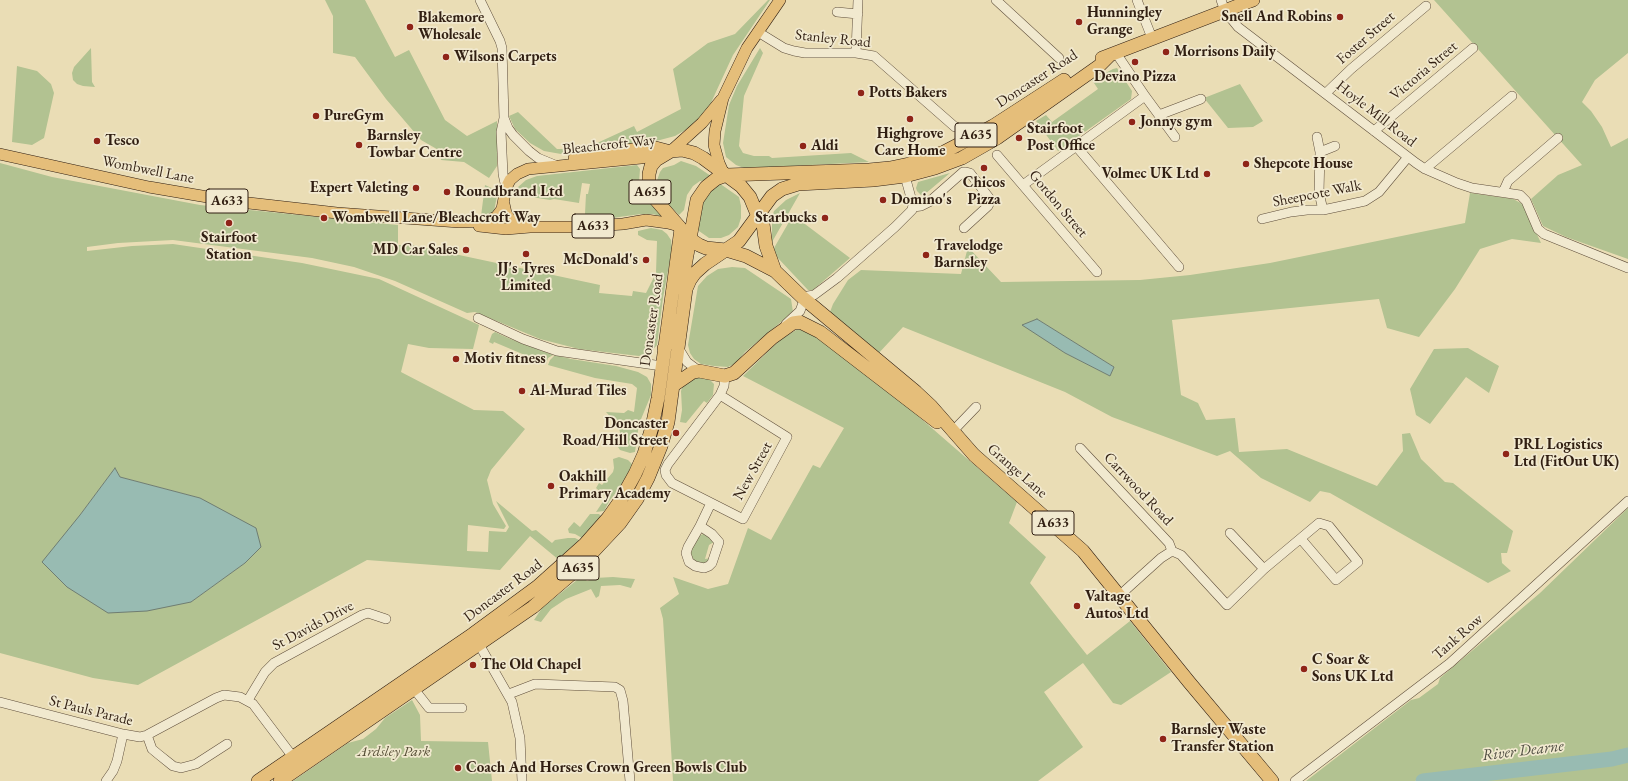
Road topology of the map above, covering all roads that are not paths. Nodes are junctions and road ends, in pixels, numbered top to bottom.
1 (480, 0) edge
2 (780, 0) edge
3 (858, 0) edge
4 (996, 0) edge
5 (1137, 0) edge
6 (1253, 0) edge
7 (1223, 5) edge
8 (1426, 6) dead end
9 (837, 12) dead end
10 (858, 14) junction
11 (758, 32) junction
12 (1152, 38) junction
13 (1473, 48) dead end
14 (856, 53) junction
15 (1112, 55) junction
16 (1059, 58) dead end
17 (1326, 93) junction
18 (1145, 96) junction
19 (1512, 96) dead end
20 (723, 98) junction
21 (1201, 99) dead end
22 (1159, 115) junction
23 (504, 118) junction
24 (955, 127) dead end
25 (1374, 131) junction
26 (1175, 137) dead end
27 (1317, 137) dead end
28 (1558, 138) dead end
29 (1076, 146) junction
30 (1335, 146) dead end
31 (668, 152) junction
32 (1320, 152) junction
33 (0, 154) edge
34 (998, 155) dead end
35 (1408, 157) junction
36 (558, 165) junction
37 (1425, 169) junction
38 (725, 173) junction
39 (905, 176) junction
40 (1023, 185) junction
41 (506, 188) junction
42 (1503, 192) junction
43 (504, 204) junction
44 (913, 207) junction
45 (1323, 210) junction
46 (757, 214) junction
47 (1262, 219) dead end
48 (459, 222) junction
49 (530, 227) junction
50 (680, 228) junction
51 (964, 228) dead end
52 (690, 239) junction
53 (726, 250) junction
54 (1177, 250) dead end
55 (1170, 256) junction
56 (1179, 267) dead end
57 (1628, 268) edge
58 (775, 271) junction
59 (1097, 272) dead end
60 (802, 297) junction
61 (478, 318) dead end
62 (681, 330) junction
63 (772, 338) junction
64 (664, 348) junction
65 (679, 349) junction
66 (662, 366) junction
67 (700, 370) junction
68 (725, 376) junction
69 (674, 385) junction
70 (720, 395) junction
71 (976, 406) dead end
72 (952, 432) junction
73 (1080, 448) dead end
74 (1628, 501) edge
75 (711, 503) junction
76 (700, 526) junction
77 (1230, 532) dead end
78 (1301, 539) junction
79 (1172, 551) junction
80 (1264, 569) junction
81 (1120, 595) junction
82 (386, 619) dead end
83 (476, 639) junction
84 (414, 689) junction
85 (509, 694) junction
86 (248, 700) junction
87 (0, 702) edge
88 (462, 708) dead end
89 (124, 734) junction
90 (147, 735) junction
91 (227, 744) dead end
92 (296, 762) junction
93 (106, 781) edge
94 (258, 781) edge
95 (280, 781) edge
96 (522, 781) edge
97 (630, 781) edge
98 (1272, 781) edge
99 (1295, 781) edge

1 - 23 street, Bleachcroft Way
2 - 11 main road
3 - 10 street
4 - 16 street
5 - 12 street
6 - 7 highway, Doncaster Road / A635
7 - 12 highway, Doncaster Road / A635
7 - 17 street, Hoyle Mill Road
8 - 17 street, Foster Street
9 - 10 street
10 - 14 street
11 - 14 street, Stanley Road
11 - 20 main road
12 - 15 highway, Doncaster Road / A635
13 - 25 street, Victoria Street
14 - 24 street, Stanley Road
15 - 18 street
15 - 38 highway, Doncaster Road / A635
15 - 39 highway, Doncaster Road / A635
17 - 25 street, Hoyle Mill Road
18 - 22 street
18 - 29 street
19 - 37 street
20 - 31 main road
20 - 38 main road
21 - 22 street
22 - 26 street
23 - 36 street, Bleachcroft Way
23 - 41 street, Bleachcroft Way
25 - 35 street, Hoyle Mill Road
27 - 32 street
28 - 42 street
29 - 40 street
29 - 55 street
30 - 32 street
31 - 36 main road, Bleachcroft Way
31 - 38 highway
31 - 50 highway, A635
32 - 45 street
33 - 48 main road, Wombwell Lane / A633
34 - 40 street, Gordon Street
35 - 37 street, Hoyle Mill Road
35 - 45 street, Sheepcote Walk
36 - 41 main road, Bleachcroft Way
37 - 42 street, Hoyle Mill Road
38 - 46 highway
38 - 52 highway
39 - 44 street
39 - 46 highway, Doncaster Road / A635
40 - 59 street, Gordon Street
41 - 43 main road, Bleachcroft Way
42 - 57 street, Hoyle Mill Road
43 - 48 main road, Wombwell Lane / A633
43 - 49 main road, A633
44 - 51 street
44 - 60 street
45 - 47 street, Sheepcote Walk
46 - 53 highway, A635
46 - 58 highway, Grange Lane / A633
48 - 49 main road, Wombwell Lane / A633
49 - 50 main road, Wombwell Lane / A633
50 - 52 highway, A635
50 - 64 highway, Doncaster Road / A635
52 - 53 highway, A635
52 - 64 highway
53 - 58 highway, A633
53 - 62 highway, Doncaster Road / A635
54 - 55 street
55 - 56 street
58 - 60 highway, Grange Lane / A633
60 - 63 street
60 - 72 highway, Grange Lane / A633
61 - 66 street
62 - 65 highway, Doncaster Road / A635
62 - 66 highway
63 - 68 highway, A633
63 - 72 highway, A633
64 - 66 highway, Doncaster Road / A635
65 - 67 street
65 - 69 highway, Doncaster Road / A635
66 - 83 highway, Doncaster Road / A635
67 - 68 highway
67 - 69 highway
68 - 70 street
69 - 83 highway, Doncaster Road / A635
70 - 75 street
70 - 75 street, New Street
71 - 72 street
72 - 81 highway, Grange Lane / A633
73 - 79 street, Carrwood Road
74 - 99 street, Tank Row
75 - 76 street
76 - 76 street
77 - 80 street
78 - 78 street, Carrwood Road
78 - 80 street, Carrwood Road
79 - 80 street, Carrwood Road
79 - 81 street
81 - 98 highway, Grange Lane / A633
82 - 86 street, St Davids Drive
83 - 84 highway, Doncaster Road / A635
83 - 85 street
83 - 92 highway, Doncaster Road / A635
84 - 88 street
84 - 92 highway, Doncaster Road / A635
85 - 96 street
85 - 97 street
86 - 90 street, St Pauls Parade
86 - 92 street
87 - 89 street, St Pauls Parade
89 - 90 street, St Pauls Parade
89 - 93 street
90 - 91 street
92 - 94 highway, Doncaster Road / A635
92 - 95 highway, Doncaster Road / A635

